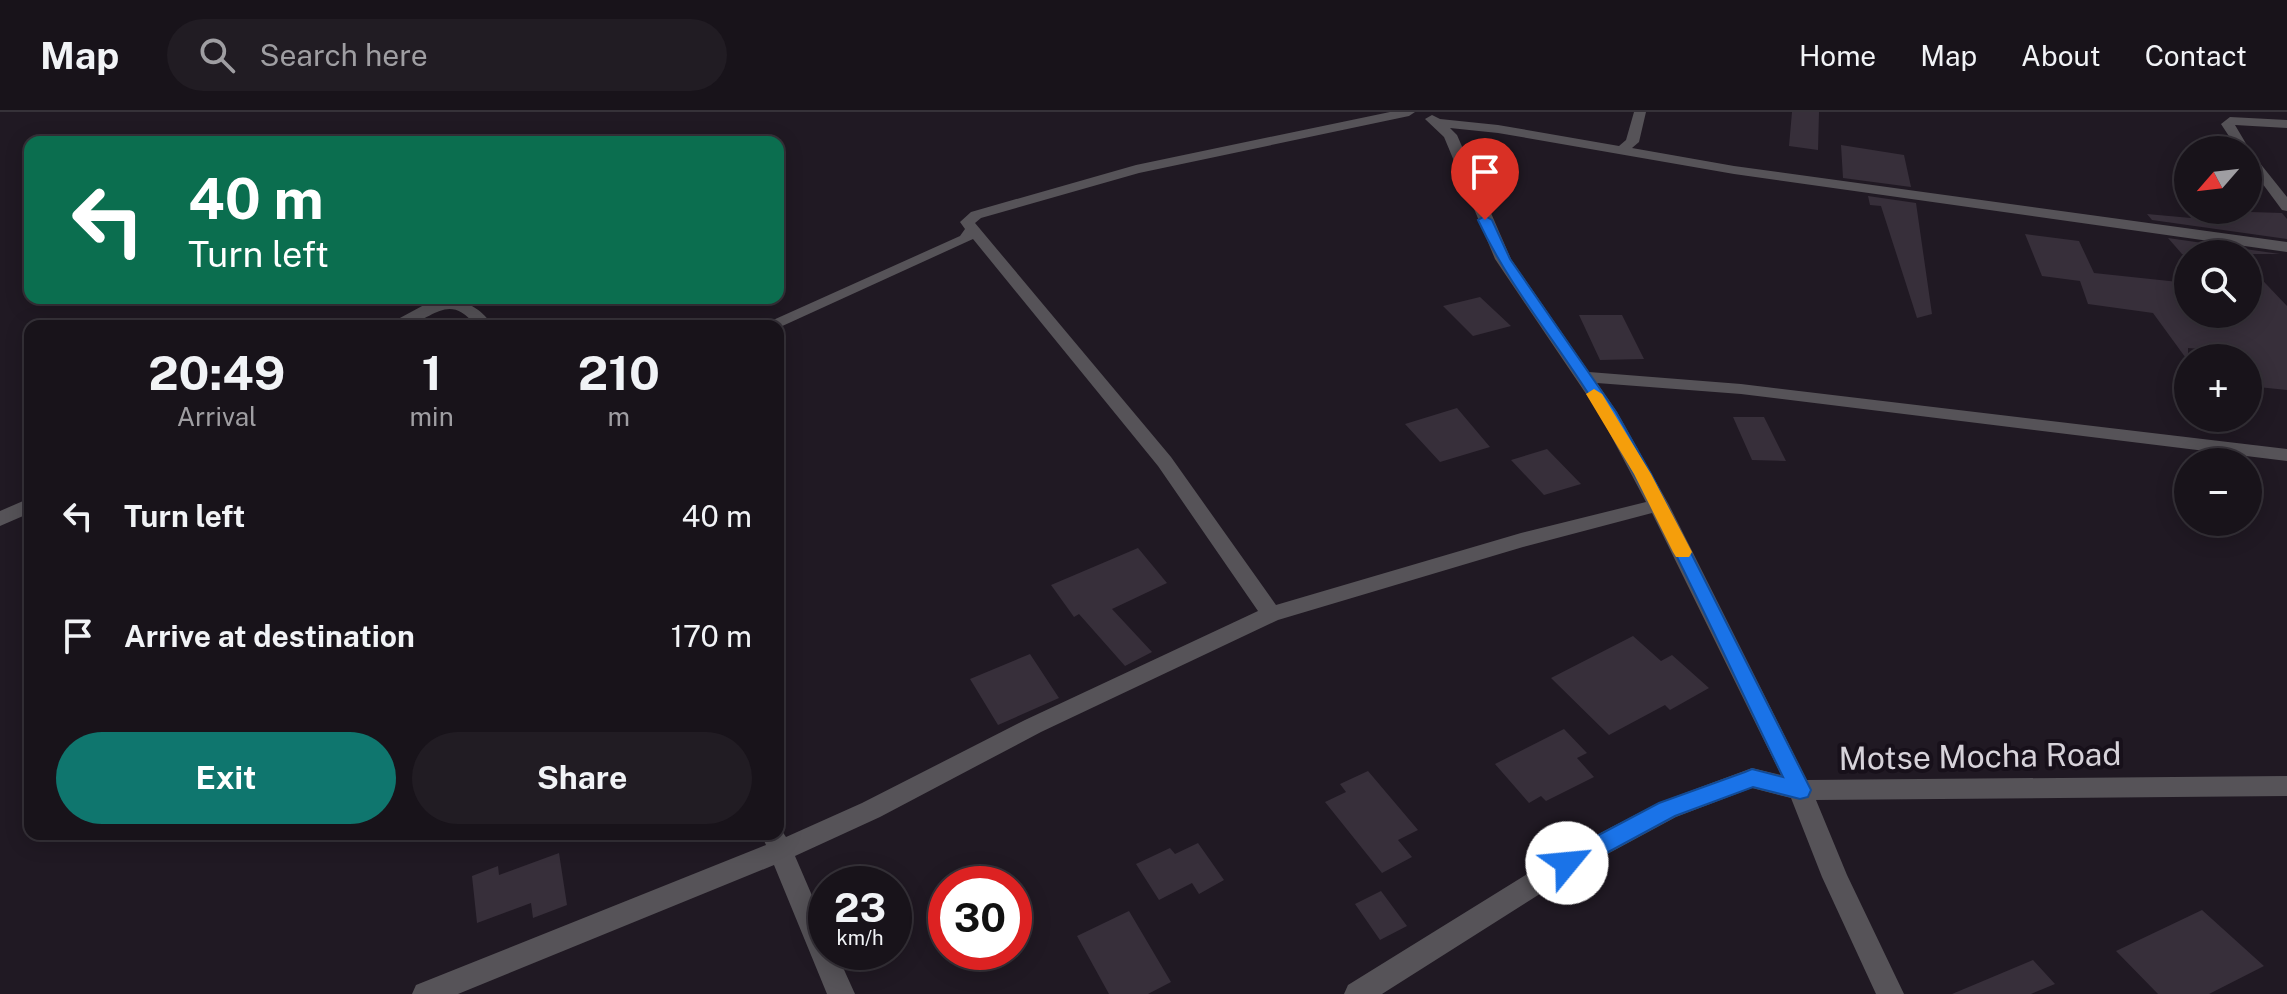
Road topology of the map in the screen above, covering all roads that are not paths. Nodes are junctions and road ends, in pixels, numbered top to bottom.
1 (1640, 112) edge
2 (1427, 115) edge
3 (2287, 124) edge
4 (2236, 136) edge
5 (1623, 149) junction
6 (2262, 170) edge
7 (2280, 190) edge
8 (2287, 207) edge
9 (973, 230) junction
10 (2287, 247) edge
11 (443, 304) edge
12 (462, 304) edge
13 (407, 320) edge
14 (481, 320) edge
15 (782, 320) edge
16 (1582, 377) junction
17 (2287, 455) edge
18 (1659, 505) junction
19 (24, 508) edge
20 (0, 519) edge
21 (1271, 614) junction
22 (2287, 786) edge
23 (1800, 790) junction
24 (784, 840) edge
25 (777, 842) edge
26 (426, 994) edge
27 (841, 994) edge
28 (1358, 994) edge
29 (1890, 994) edge

1 - 5 street
2 - 5 street
2 - 9 street
2 - 16 street
3 - 4 street
5 - 10 street
6 - 7 street
7 - 8 street
9 - 15 street
9 - 21 street
11 - 13 street
12 - 14 street
16 - 17 street
16 - 18 street
18 - 21 street
18 - 23 street
19 - 20 street
21 - 24 street
22 - 23 street, Motse Mocha Road
23 - 28 street, Motse Mocha Road
23 - 29 street
25 - 26 street
25 - 27 street

